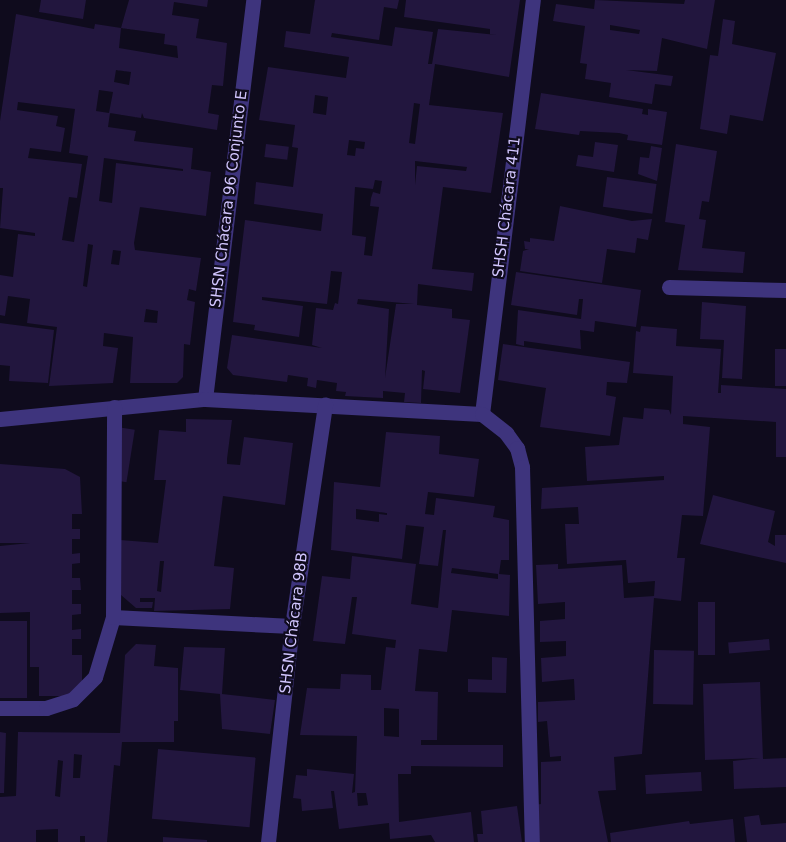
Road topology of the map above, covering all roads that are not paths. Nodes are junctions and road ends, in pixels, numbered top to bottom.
1 (253, 0) edge
2 (533, 0) edge
3 (669, 287) dead end
4 (786, 290) edge
5 (205, 399) junction
6 (325, 404) junction
7 (114, 407) junction
8 (482, 414) junction
9 (0, 419) edge
10 (113, 617) junction
11 (292, 626) junction
12 (0, 708) edge
13 (268, 842) edge
14 (532, 842) edge

1 - 5 street, SHSN Chácara 96 Conjunto E
2 - 8 street, SHSH Chácara 411
3 - 4 street
5 - 6 street
5 - 7 street
6 - 8 street
6 - 11 street, SHSN Chácara 98B
7 - 9 street
7 - 10 street
8 - 14 street
10 - 11 street
10 - 12 street
11 - 13 street, SHSN Chácara 98B

